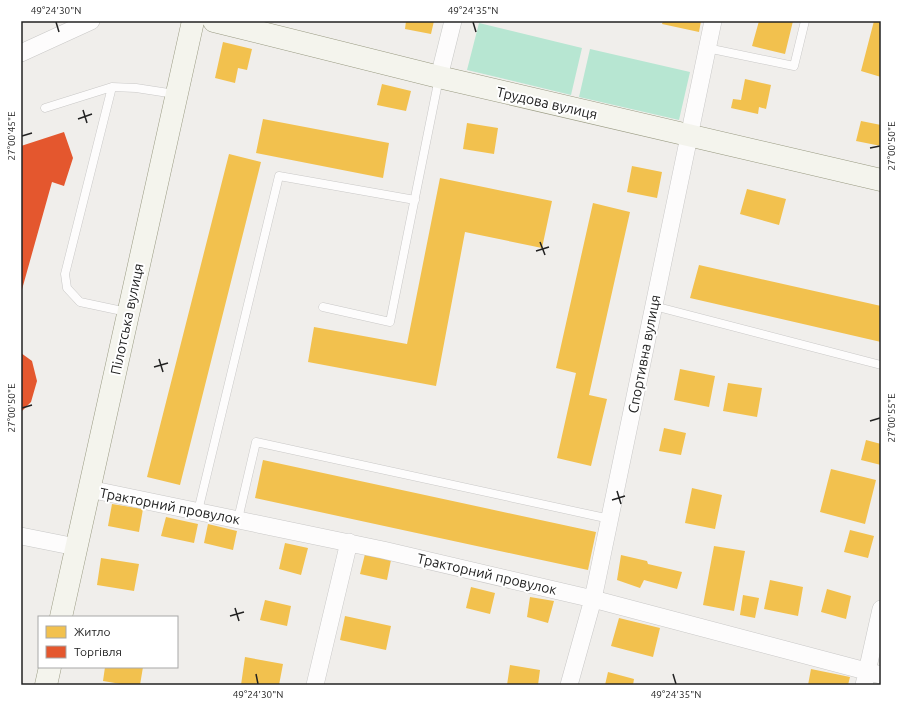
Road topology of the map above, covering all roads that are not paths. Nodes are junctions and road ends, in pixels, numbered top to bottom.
1 (91, 21) edge
2 (193, 21) edge
3 (214, 21) edge
4 (453, 21) edge
5 (713, 21) edge
6 (805, 21) edge
7 (707, 48) junction
8 (21, 53) edge
9 (439, 77) junction
10 (112, 87) junction
11 (176, 94) junction
12 (45, 108) dead end
13 (688, 136) junction
14 (881, 180) edge
15 (415, 200) junction
16 (654, 306) junction
17 (323, 307) dead end
18 (128, 312) junction
19 (881, 365) edge
20 (89, 489) junction
21 (198, 511) junction
22 (238, 519) junction
23 (610, 519) junction
24 (21, 536) edge
25 (348, 542) junction
26 (76, 547) junction
27 (593, 599) junction
28 (881, 609) edge
29 (61, 616) edge
30 (50, 668) edge
31 (871, 677) edge
32 (46, 685) edge
33 (315, 685) edge
34 (569, 685) edge

1 - 8 street
2 - 11 main road, Пілотська вулиця
3 - 9 main road, Трудова вулиця
4 - 9 street
5 - 7 street, Спортивна вулиця
6 - 7 lane
7 - 13 street, Спортивна вулиця
9 - 13 main road, Трудова вулиця
9 - 15 lane
10 - 11 lane
10 - 12 lane
10 - 18 lane
11 - 18 main road, Пілотська вулиця
13 - 14 main road, Трудова вулиця
13 - 16 street, Спортивна вулиця
15 - 17 lane
15 - 21 lane
16 - 19 lane
16 - 23 street, Спортивна вулиця
18 - 20 main road, Пілотська вулиця
20 - 21 street, Тракторний провулок
20 - 26 main road, Пілотська вулиця
21 - 22 street, Тракторний провулок
22 - 23 lane
22 - 25 street, Тракторний провулок
23 - 27 street, Спортивна вулиця
24 - 26 street
25 - 27 street, Тракторний провулок
25 - 33 street
26 - 29 main road, Пілотська вулиця
27 - 31 street, Тракторний провулок
27 - 34 street, Спортивна вулиця
28 - 31 street
30 - 32 main road

